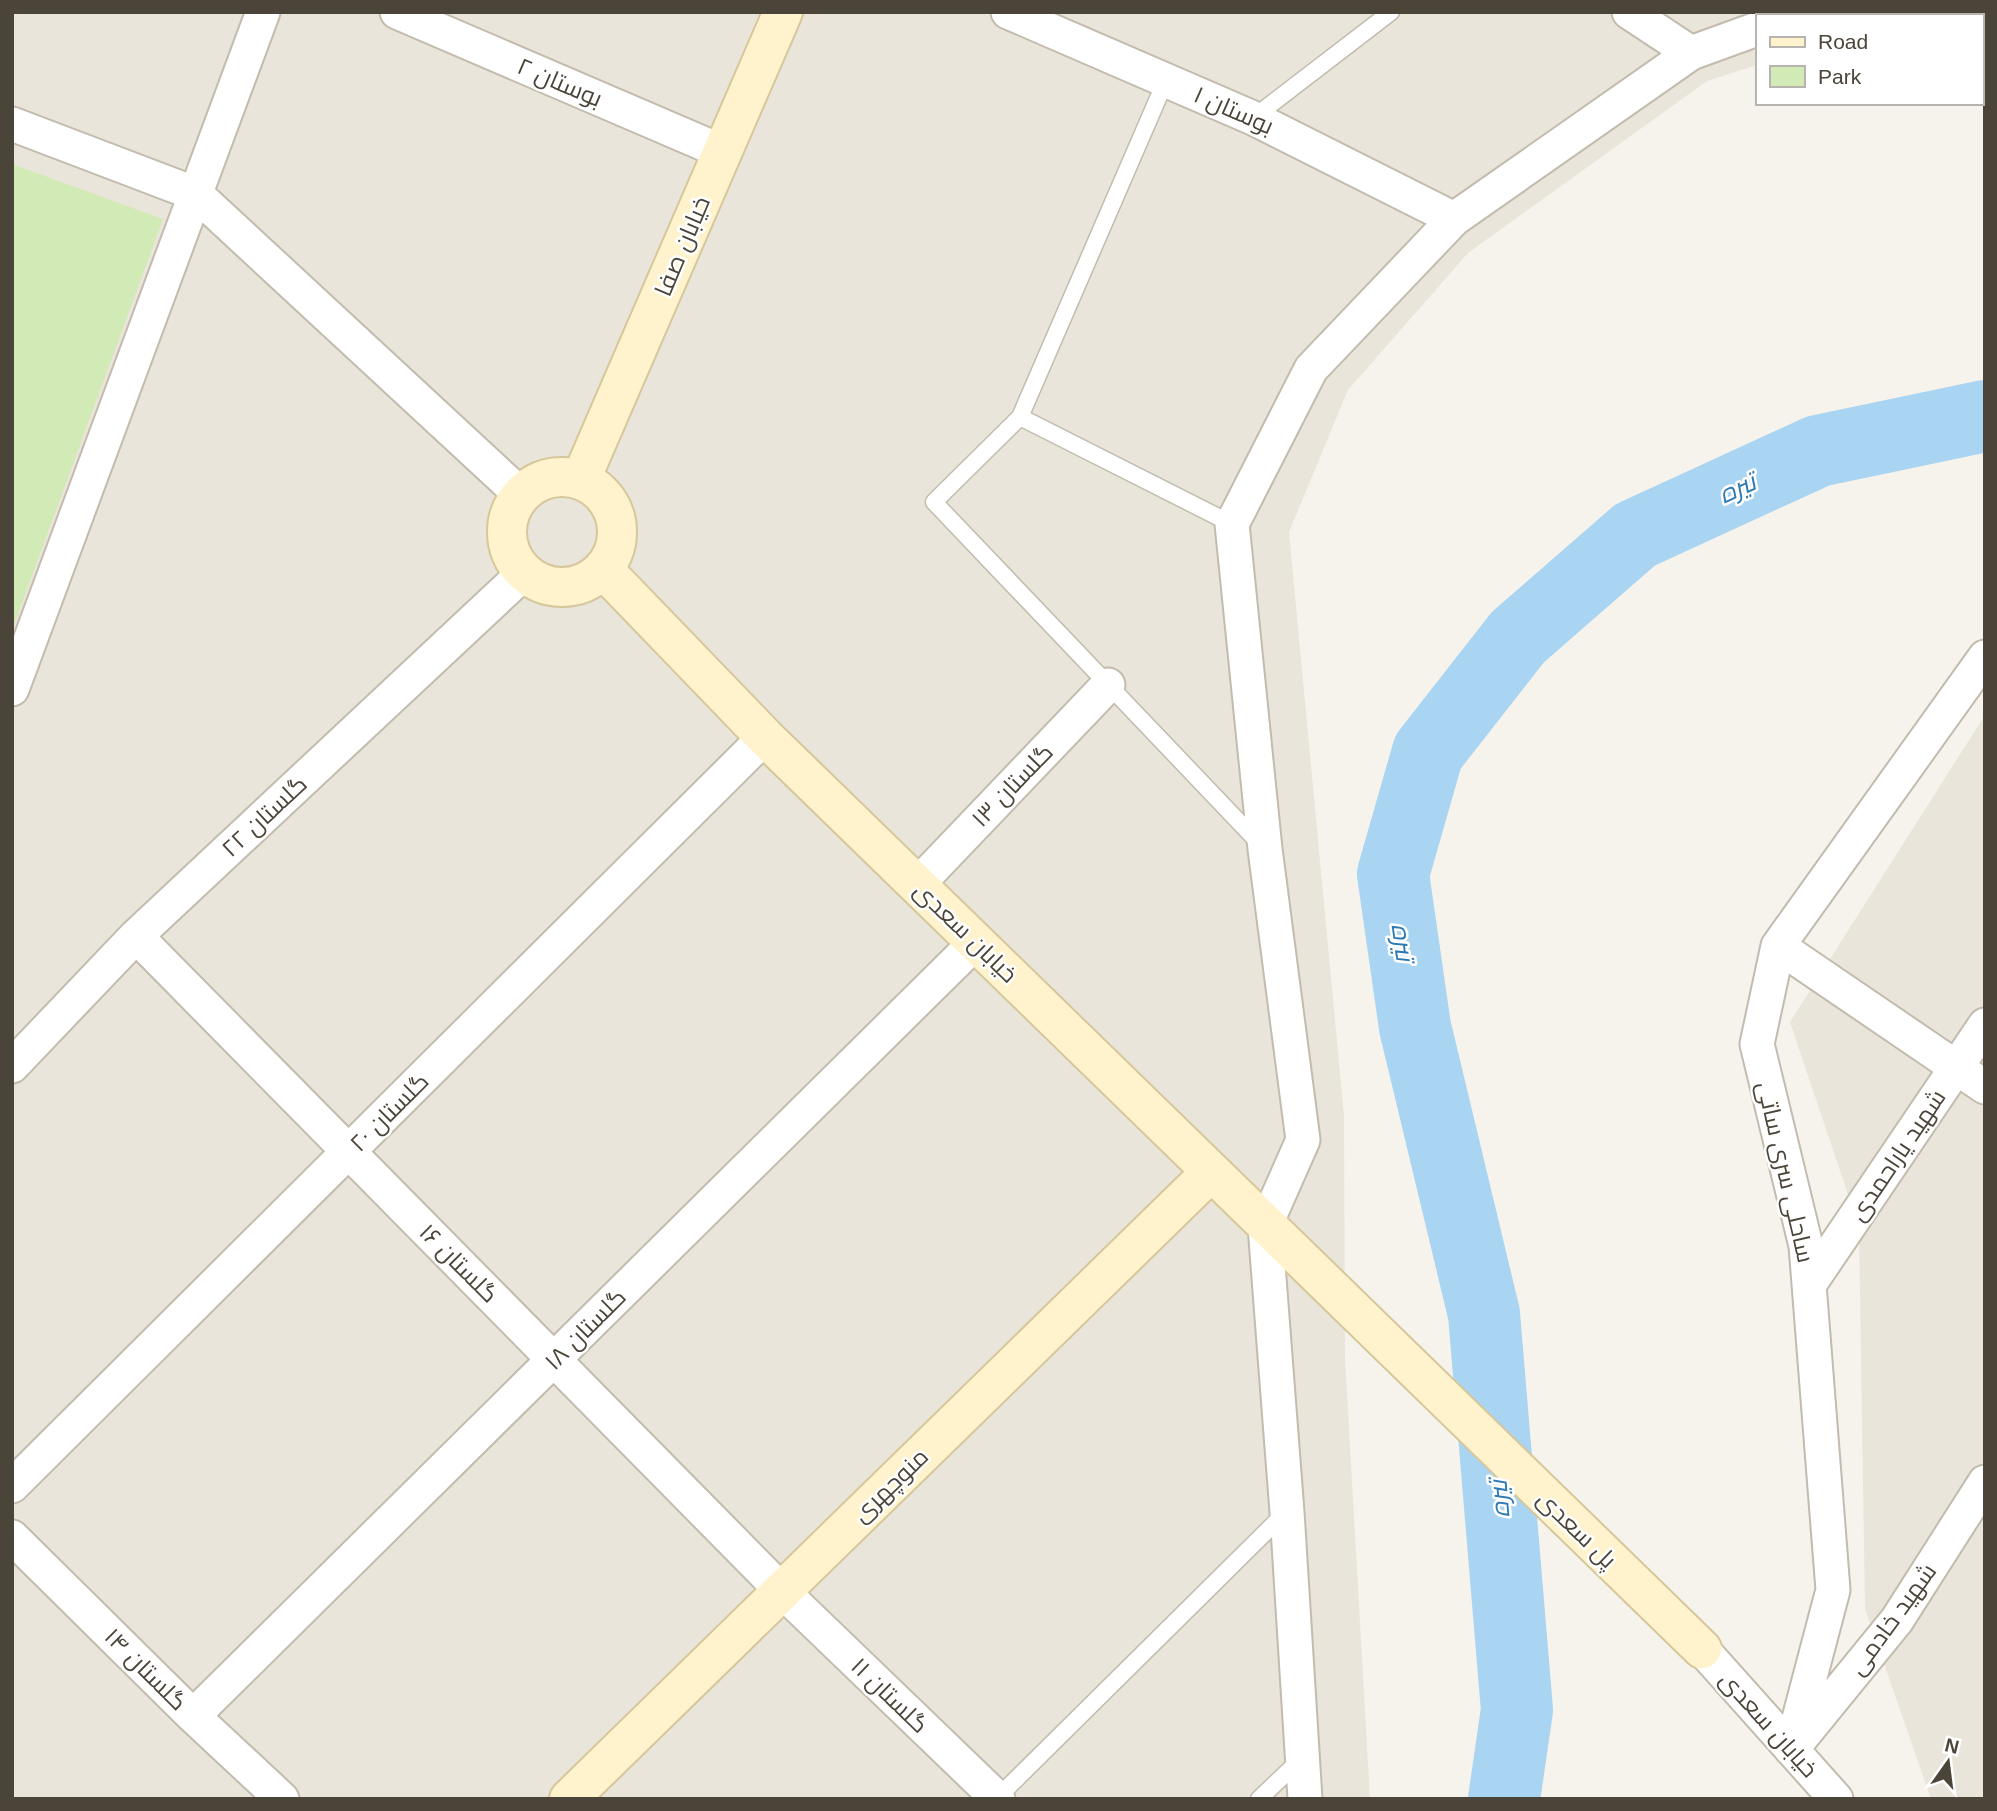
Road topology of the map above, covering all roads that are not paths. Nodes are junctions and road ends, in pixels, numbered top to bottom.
1 (264, 12) edge
2 (397, 12) edge
3 (783, 12) edge
4 (1008, 12) edge
5 (1391, 12) edge
6 (1629, 12) edge
7 (1756, 29) edge
8 (1691, 53) junction
9 (1166, 80) junction
10 (1254, 118) junction
11 (12, 124) edge
12 (723, 152) junction
13 (196, 194) junction
14 (1454, 219) junction
15 (1020, 417) junction
16 (581, 479) junction
17 (520, 494) junction
18 (1232, 524) junction
19 (603, 569) junction
20 (524, 573) junction
21 (1985, 657) edge
22 (1108, 685) junction
23 (12, 689) edge
24 (765, 737) junction
25 (1265, 849) junction
26 (917, 885) junction
27 (136, 936) junction
28 (976, 942) junction
29 (1778, 946) junction
30 (1985, 1025) edge
31 (12, 1066) edge
32 (1956, 1067) junction
33 (1985, 1087) edge
34 (349, 1152) junction
35 (1211, 1172) junction
36 (1265, 1226) junction
37 (1809, 1285) junction
38 (1332, 1292) joint
39 (554, 1359) junction
40 (1985, 1482) edge
41 (12, 1486) edge
42 (1287, 1512) junction
43 (12, 1537) edge
44 (782, 1591) junction
45 (1702, 1650) joint
46 (193, 1716) junction
47 (1791, 1749) junction
48 (1301, 1759) junction
49 (997, 1798) edge
50 (282, 1799) edge
51 (569, 1799) edge
52 (1259, 1799) edge
53 (1305, 1799) edge
54 (1836, 1799) edge

1 - 13 street
2 - 12 street, بوستان ۲
3 - 12 street, خیابان صفا
4 - 9 street, بوستان ۱
5 - 10 lane
6 - 8 street
7 - 8 street
8 - 14 street
9 - 10 street, بوستان ۱
9 - 15 lane
10 - 14 street, بوستان ۱
11 - 13 street
12 - 16 street, خیابان صفا
13 - 17 street
13 - 23 street
14 - 18 street
15 - 18 lane
15 - 22 lane
16 - 17 street
16 - 19 street
17 - 20 street
18 - 25 street
19 - 20 street
19 - 24 street, خیابان سعدی
20 - 27 street, گلستان ۲۲
21 - 29 street, ساحلی سری ساتی
22 - 25 lane
22 - 26 street, گلستان ۱۳
24 - 26 street, خیابان سعدی
24 - 34 street, گلستان ۲۰
25 - 36 street
26 - 28 street, خیابان سعدی
27 - 31 street, گلستان ۲۲
27 - 34 street, گلستان ۱۶
28 - 35 street, خیابان سعدی
28 - 39 street, گلستان ۱۸
29 - 32 street
29 - 37 street, ساحلی سری ساتی
30 - 32 street, شهید یاراحمدی
32 - 33 street
32 - 37 street, شهید یاراحمدی
34 - 39 street, گلستان ۱۶
34 - 41 street, گلستان ۲۰
35 - 36 street, خیابان سعدی
35 - 44 street, منوچهری
36 - 38 street, خیابان سعدی
36 - 42 street
37 - 47 street, ساحلی سری ساتی
38 - 45 street, پل سعدی
39 - 44 street, گلستان ۱۶
39 - 46 street, گلستان ۱۸
40 - 47 street, شهید خادمی
42 - 48 street
42 - 49 lane
43 - 46 street, گلستان ۱۴
44 - 49 street, گلستان ۱۱
44 - 51 street, منوچهری
45 - 47 street, خیابان سعدی
46 - 50 street, گلستان ۱۴
47 - 54 street, خیابان سعدی
48 - 52 lane
48 - 53 street

